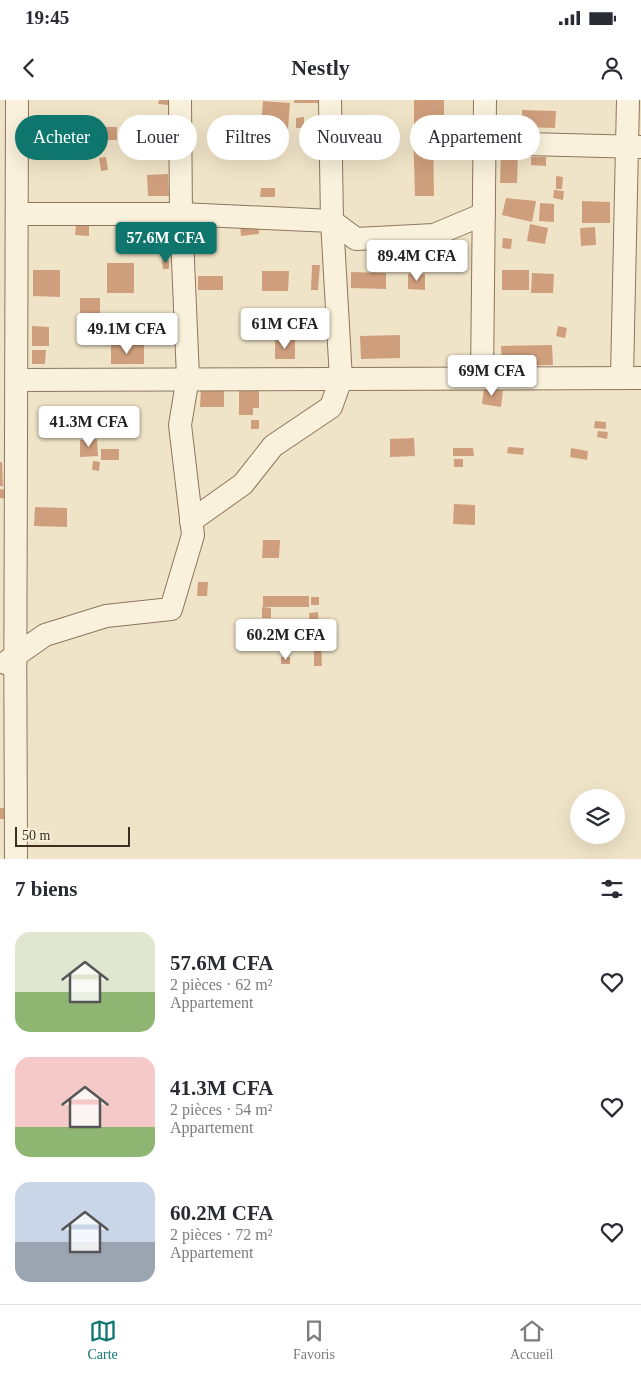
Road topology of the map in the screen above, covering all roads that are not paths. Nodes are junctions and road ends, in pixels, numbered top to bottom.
1 (17, 100) edge
2 (180, 100) edge
3 (330, 100) edge
4 (484, 100) edge
5 (628, 100) edge
6 (484, 115) edge
7 (540, 144) edge
8 (634, 147) edge
9 (484, 160) edge
10 (9, 177) edge
11 (17, 214) junction
12 (181, 214) junction
13 (484, 214) junction
14 (332, 221) junction
15 (9, 342) edge
16 (188, 377) junction
17 (631, 377) edge
18 (482, 378) junction
19 (341, 379) junction
20 (17, 380) junction
21 (191, 521) junction
22 (9, 575) edge
23 (7, 662) edge
24 (16, 859) edge

1 - 10 street
2 - 12 street
3 - 14 street
4 - 6 street
5 - 8 street
7 - 8 street
8 - 17 street
9 - 13 street
10 - 11 street
11 - 12 street
11 - 15 street
12 - 14 street
12 - 16 street
13 - 14 street
13 - 18 street
14 - 19 street
15 - 20 street
16 - 19 street
16 - 20 street
16 - 21 street
17 - 18 street
18 - 19 street
19 - 21 street
20 - 22 street
21 - 23 street
22 - 23 street
23 - 24 street

